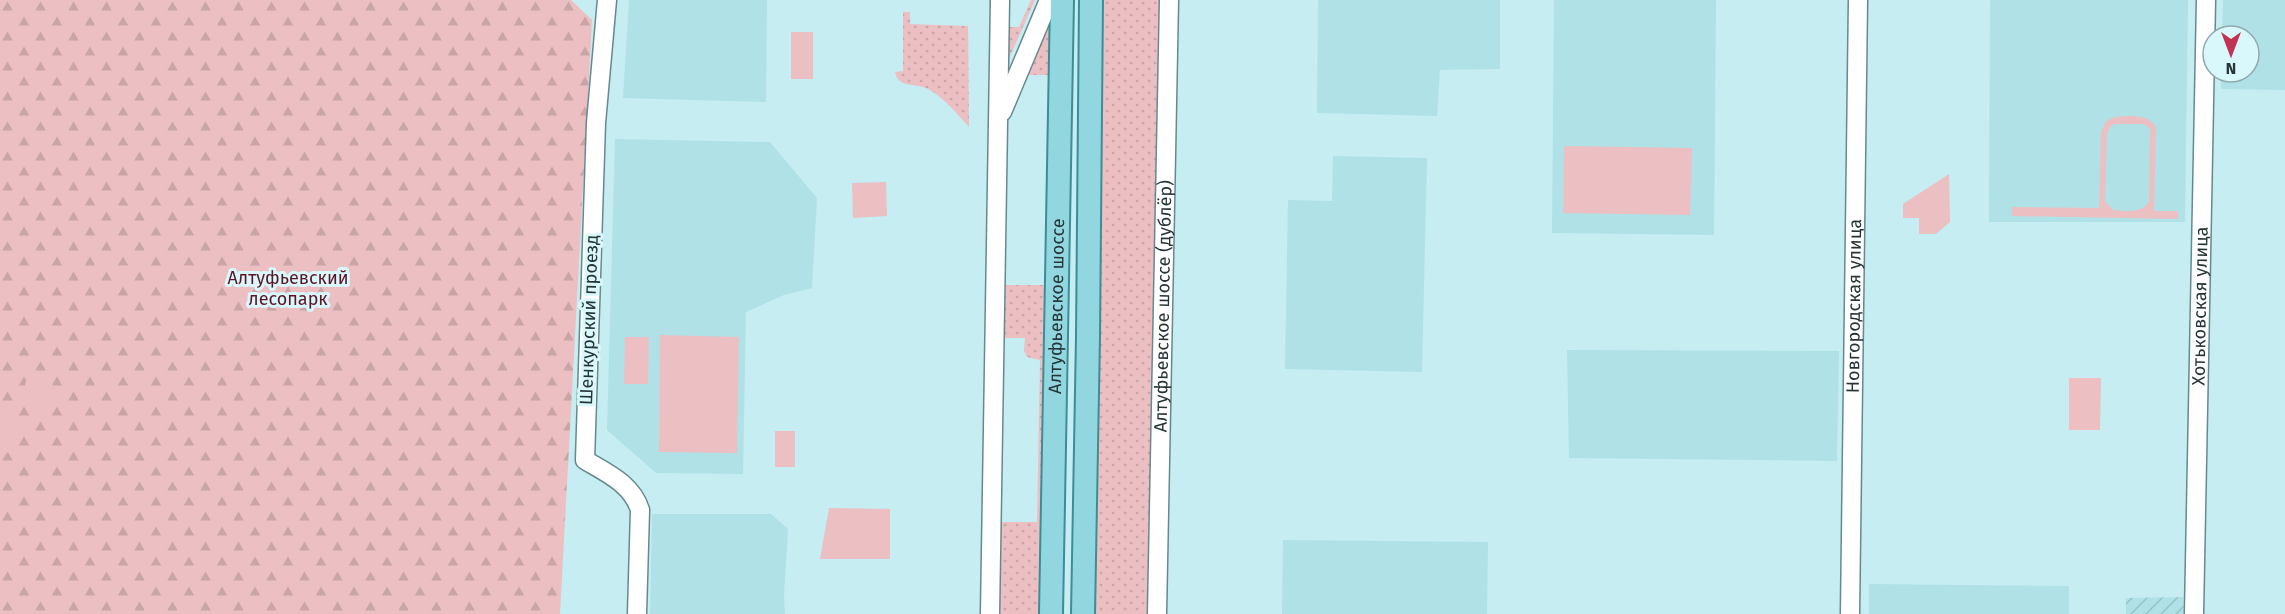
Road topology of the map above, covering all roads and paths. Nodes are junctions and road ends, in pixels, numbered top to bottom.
1 (607, 0) edge
2 (1000, 0) edge
3 (1049, 0) edge
4 (1062, 0) edge
5 (1091, 0) edge
6 (1169, 0) edge
7 (1858, 0) edge
8 (2206, 0) edge
9 (998, 123) junction
10 (637, 614) edge
11 (990, 614) edge
12 (1051, 614) edge
13 (1083, 614) edge
14 (1157, 614) edge
15 (1850, 614) edge
16 (2194, 614) edge

1 - 10 street, Шенкурский проезд
2 - 9 street
3 - 9 street
4 - 12 main road, Алтуфьевское шоссе
5 - 13 main road, Алтуфьевское шоссе
6 - 14 street, Алтуфьевское шоссе (дублёр)
7 - 15 street, Новгородская улица
8 - 16 street, Хотьковская улица
9 - 11 street

